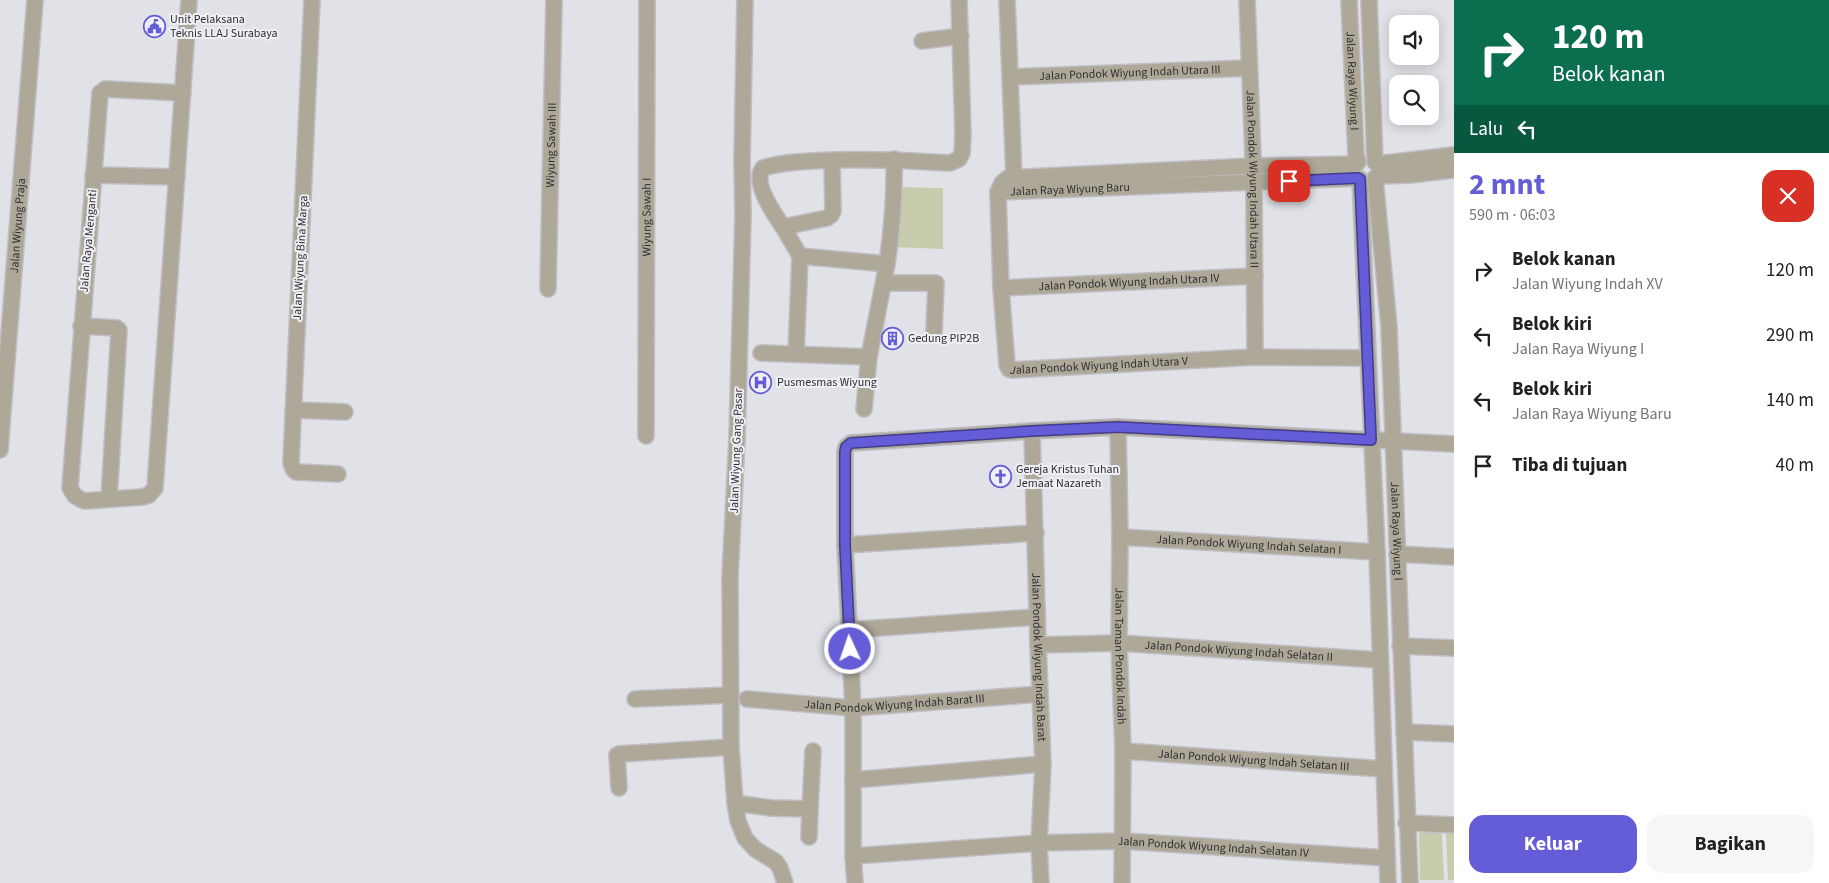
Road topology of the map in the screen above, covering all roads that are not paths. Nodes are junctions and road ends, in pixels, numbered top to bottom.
1 (34, 0) edge
2 (189, 0) edge
3 (312, 0) edge
4 (554, 0) edge
5 (647, 0) edge
6 (744, 0) edge
7 (959, 0) edge
8 (1007, 0) edge
9 (1247, 0) edge
10 (1349, 0) edge
11 (1369, 0) edge
12 (960, 36) junction
13 (922, 40) dead end
14 (1249, 68) junction
15 (1011, 77) junction
16 (182, 93) junction
17 (1454, 155) edge
18 (894, 159) junction
19 (832, 160) junction
20 (1254, 166) junction
21 (1367, 170) junction
22 (1454, 170) edge
23 (93, 175) junction
24 (177, 177) junction
25 (743, 177) junction
26 (1014, 177) junction
27 (759, 178) junction
28 (1254, 183) junction
29 (998, 192) junction
30 (783, 227) junction
31 (800, 256) junction
32 (887, 264) junction
33 (1255, 276) junction
34 (885, 283) junction
35 (1000, 288) junction
36 (548, 290) dead end
37 (81, 326) junction
38 (934, 332) dead end
39 (761, 353) dead end
40 (796, 354) junction
41 (869, 357) junction
42 (1256, 357) junction
43 (1368, 358) junction
44 (864, 409) dead end
45 (293, 410) junction
46 (345, 412) dead end
47 (1118, 427) junction
48 (1032, 431) junction
49 (646, 436) dead end
50 (1371, 440) junction
51 (1392, 440) junction
52 (1454, 444) edge
53 (0, 450) edge
54 (338, 474) dead end
55 (109, 499) junction
56 (1036, 533) junction
57 (1120, 537) junction
58 (845, 545) junction
59 (1377, 552) junction
60 (1397, 554) junction
61 (1454, 557) edge
62 (1037, 617) junction
63 (849, 630) junction
64 (1120, 643) junction
65 (1038, 645) junction
66 (1400, 646) junction
67 (1454, 648) edge
68 (1380, 660) junction
69 (1040, 694) junction
70 (730, 695) junction
71 (635, 699) dead end
72 (747, 699) dead end
73 (853, 708) junction
74 (1404, 732) junction
75 (1454, 734) edge
76 (731, 747) junction
77 (1123, 750) junction
78 (813, 751) dead end
79 (1043, 764) junction
80 (1384, 769) junction
81 (853, 780) junction
82 (619, 788) dead end
83 (735, 803) junction
84 (810, 809) junction
85 (1406, 823) junction
86 (1454, 825) edge
87 (809, 837) dead end
88 (1123, 841) junction
89 (1039, 843) junction
90 (853, 856) junction
91 (1387, 858) junction
92 (785, 883) edge
93 (855, 883) edge
94 (1041, 883) edge
95 (1122, 883) edge
96 (1388, 883) edge
97 (1410, 883) edge

1 - 53 street, Jalan Wiyung Praja
2 - 16 street
3 - 45 street, Jalan Wiyung Bina Marga
4 - 36 street, Wiyung Sawah III
5 - 49 street, Wiyung Sawah I
6 - 25 street, Jalan Wiyung Gang Pasar
7 - 12 street
8 - 15 street
9 - 14 street, Jalan Pondok Wiyung Indah Utara II
10 - 21 street, Jalan Raya Wiyung I
11 - 21 street, Jalan Raya Wiyung I
12 - 13 street
12 - 18 street
14 - 15 street, Jalan Pondok Wiyung Indah Utara III
14 - 20 street, Jalan Pondok Wiyung Indah Utara II
15 - 26 street
16 - 23 street, Jalan Raya Menganti
16 - 24 street
17 - 21 street, Jalan Raya Wiyung Baru
18 - 19 street
18 - 32 street
19 - 27 street
19 - 30 street
20 - 21 street, Jalan Raya Wiyung Baru
20 - 26 street, Jalan Raya Wiyung Baru
20 - 28 street, Jalan Pondok Wiyung Indah Utara II
21 - 22 street, Jalan Raya Wiyung Baru
21 - 28 street, Jalan Raya Wiyung Baru
21 - 43 street, Jalan Raya Wiyung I
21 - 51 street, Jalan Raya Wiyung I
23 - 24 street
23 - 37 street, Jalan Raya Menganti
24 - 55 street, Jalan Raya Menganti
25 - 27 street
25 - 70 street, Jalan Wiyung Gang Pasar
26 - 29 street, Jalan Raya Wiyung Baru
27 - 30 street
28 - 29 street, Jalan Raya Wiyung Baru
28 - 33 street, Jalan Pondok Wiyung Indah Utara II
29 - 35 street, Jalan Pondok Wiyung Indah Utara V
30 - 31 street
31 - 32 street
31 - 40 street
32 - 34 street
33 - 35 street, Jalan Pondok Wiyung Indah Utara IV
33 - 42 street, Jalan Pondok Wiyung Indah Utara II
34 - 38 street
34 - 41 street
35 - 42 street, Jalan Pondok Wiyung Indah Utara V
37 - 55 street, Jalan Raya Menganti
37 - 55 street
39 - 40 street
40 - 41 street
41 - 44 street
42 - 43 street, Jalan Pondok Wiyung Indah Utara V
43 - 50 street, Jalan Raya Wiyung I
45 - 46 street
45 - 54 street, Jalan Wiyung Bina Marga
47 - 48 street
47 - 50 street
47 - 57 street, Jalan Taman Pondok Indah
48 - 56 street, Jalan Pondok Wiyung Indah Barat
48 - 58 street
50 - 51 street
50 - 59 street, Jalan Raya Wiyung I
51 - 52 street
51 - 60 street, Jalan Raya Wiyung I
56 - 58 street
56 - 62 street, Jalan Pondok Wiyung Indah Barat
57 - 59 street, Jalan Pondok Wiyung Indah Selatan I
57 - 64 street, Jalan Taman Pondok Indah
58 - 63 street
59 - 68 street, Jalan Raya Wiyung I
60 - 61 street
60 - 66 street, Jalan Raya Wiyung I
62 - 63 street
62 - 65 street, Jalan Pondok Wiyung Indah Barat
63 - 73 street
64 - 65 street, Jalan Pondok Wiyung Indah Selatan II
64 - 68 street, Jalan Pondok Wiyung Indah Selatan II
64 - 77 street, Jalan Taman Pondok Indah
65 - 69 street, Jalan Pondok Wiyung Indah Barat
66 - 67 street
66 - 74 street, Jalan Raya Wiyung I
68 - 80 street, Jalan Raya Wiyung I
69 - 73 street, Jalan Pondok Wiyung Indah Barat III
69 - 79 street, Jalan Pondok Wiyung Indah Barat
70 - 71 street
70 - 76 street, Jalan Wiyung Gang Pasar
72 - 73 street, Jalan Pondok Wiyung Indah Barat III
73 - 81 street
74 - 75 street
74 - 85 street, Jalan Raya Wiyung I
76 - 82 street
76 - 83 street, Jalan Wiyung Gang Pasar
77 - 80 street, Jalan Pondok Wiyung Indah Selatan III
77 - 88 street, Jalan Taman Pondok Indah
78 - 84 street
79 - 81 street
79 - 89 street, Jalan Pondok Wiyung Indah Barat
80 - 91 street, Jalan Raya Wiyung I
81 - 90 street
83 - 84 street
83 - 92 street, Jalan Wiyung Gang Pasar
84 - 87 street
85 - 86 street
85 - 97 street, Jalan Raya Wiyung I
88 - 89 street, Jalan Pondok Wiyung Indah Selatan IV
88 - 91 street, Jalan Pondok Wiyung Indah Selatan IV
88 - 95 street, Jalan Taman Pondok Indah
89 - 90 street, Jalan Pondok Wiyung Indah Selatan IV
89 - 94 street, Jalan Pondok Wiyung Indah Barat
90 - 93 street
91 - 96 street, Jalan Raya Wiyung I

